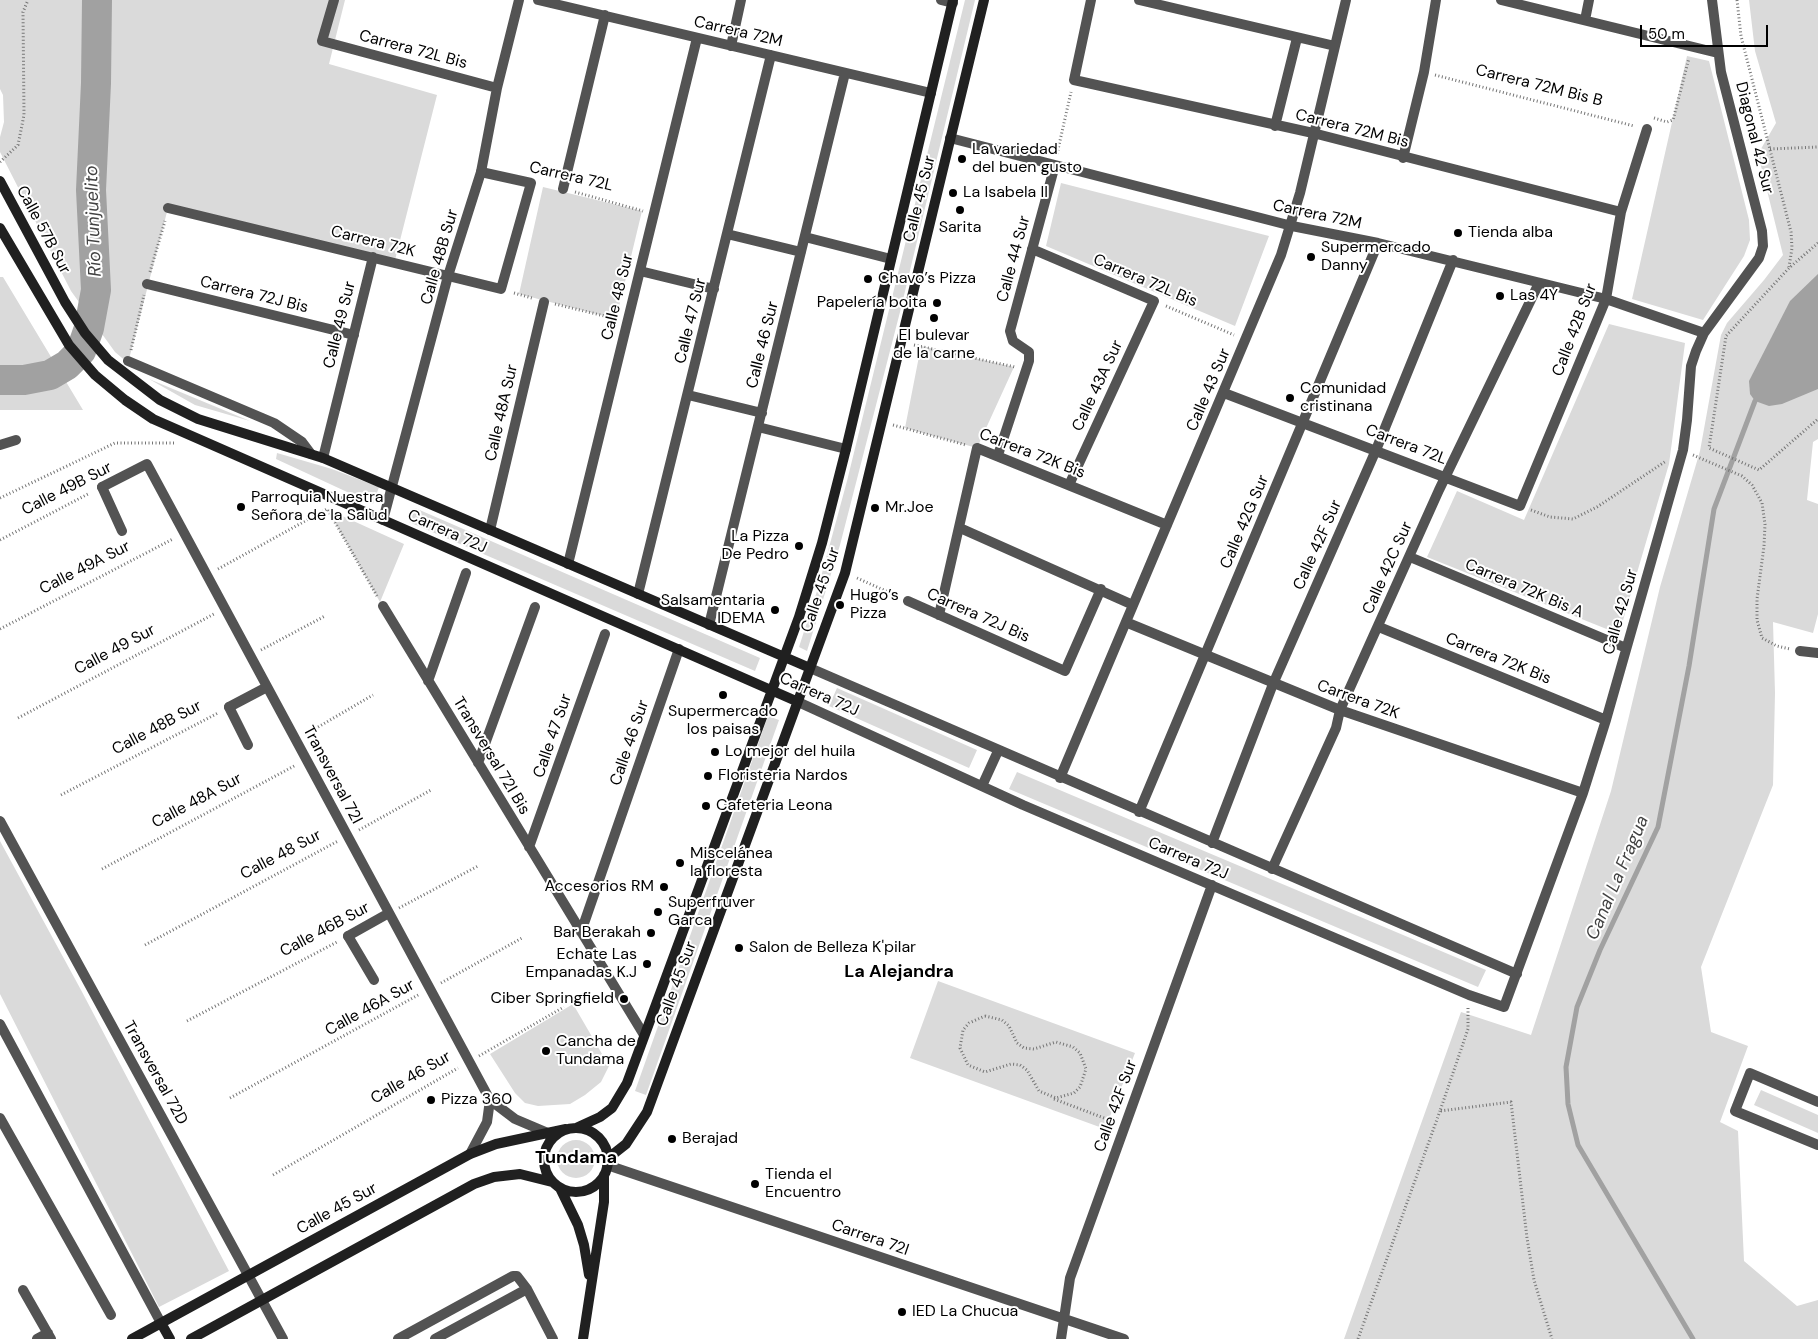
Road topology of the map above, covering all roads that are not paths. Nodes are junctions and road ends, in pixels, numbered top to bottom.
1 (334, 0) edge
2 (519, 0) edge
3 (538, 0) edge
4 (741, 0) edge
5 (941, 0) edge
6 (984, 0) edge
7 (1091, 0) edge
8 (1139, 0) edge
9 (1346, 0) edge
10 (1436, 0) edge
11 (1501, 0) edge
12 (1589, 0) edge
13 (1712, 0) edge
14 (953, 1) edge
15 (605, 15) junction
16 (1585, 20) junction
17 (697, 38) junction
18 (1297, 38) junction
19 (730, 46) junction
20 (1335, 46) junction
21 (1718, 53) junction
22 (771, 55) junction
23 (845, 73) junction
24 (497, 88) junction
25 (931, 93) junction
26 (1275, 126) junction
27 (1646, 129) road end
28 (1313, 133) junction
29 (950, 138) junction
30 (1403, 158) junction
31 (1055, 165) junction
32 (481, 172) junction
33 (0, 182) edge
34 (563, 188) road end
35 (168, 208) road end
36 (1621, 212) junction
37 (1292, 226) junction
38 (0, 228) edge
39 (1762, 231) joint
40 (727, 234) junction
41 (805, 237) junction
42 (1378, 243) junction
43 (1032, 249) junction
44 (801, 252) junction
45 (373, 257) junction
46 (891, 259) junction
47 (1453, 260) junction
48 (640, 271) junction
49 (448, 276) junction
50 (1539, 283) junction
51 (146, 284) road end
52 (501, 289) joint
53 (714, 289) junction
54 (1606, 300) junction
55 (1154, 301) joint
56 (544, 302) road end
57 (1704, 333) junction
58 (354, 335) junction
59 (128, 361) road end
60 (136, 384) joint
61 (1224, 393) junction
62 (688, 395) junction
63 (762, 413) junction
64 (1304, 423) junction
65 (758, 428) junction
66 (16, 440) dead end
67 (0, 445) edge
68 (846, 449) junction
69 (1376, 450) junction
70 (311, 454) junction
71 (998, 455) junction
72 (323, 458) junction
73 (147, 464) joint
74 (1445, 476) junction
75 (1069, 484) junction
76 (393, 487) junction
77 (1520, 506) joint
78 (383, 520) junction
79 (1167, 525) junction
80 (960, 528) junction
81 (490, 530) junction
82 (122, 531) dead end
83 (1410, 558) junction
84 (568, 564) junction
85 (466, 573) dead end
86 (1101, 589) junction
87 (638, 594) junction
88 (908, 601) road end
89 (1133, 605) junction
90 (383, 606) road end
91 (536, 607) dead end
92 (939, 615) junction
93 (1128, 623) junction
94 (709, 625) junction
95 (1379, 627) junction
96 (604, 634) dead end
97 (1626, 648) junction
98 (679, 649) junction
99 (1800, 651) road end
100 (1818, 653) edge
101 (1205, 655) junction
102 (784, 657) junction
103 (810, 668) junction
104 (428, 681) junction
105 (1273, 684) junction
106 (267, 687) junction
107 (771, 690) junction
108 (796, 701) junction
109 (1340, 710) junction
110 (1606, 720) junction
111 (248, 745) dead end
112 (998, 751) junction
113 (478, 763) junction
114 (1060, 778) junction
115 (982, 786) junction
116 (1583, 793) junction
117 (1139, 812) junction
118 (0, 821) edge
119 (1212, 843) junction
120 (529, 847) junction
121 (1272, 869) junction
122 (1212, 885) junction
123 (390, 913) junction
124 (581, 932) junction
125 (1517, 974) junction
126 (374, 980) dead end
127 (1504, 1007) joint
128 (0, 1024) edge
129 (644, 1035) junction
130 (490, 1100) junction
131 (1818, 1102) edge
132 (0, 1118) edge
133 (571, 1129) junction
134 (548, 1133) junction
135 (1818, 1145) edge
136 (470, 1154) junction
137 (606, 1166) junction
138 (556, 1185) junction
139 (248, 1275) junction
140 (590, 1286) junction
141 (527, 1289) junction
142 (23, 1290) dead end
143 (262, 1300) junction
144 (111, 1315) dead end
145 (1064, 1318) junction
146 (162, 1323) junction
147 (50, 1336) edge
148 (37, 1339) edge
149 (132, 1339) edge
150 (170, 1339) edge
151 (190, 1339) edge
152 (283, 1339) edge
153 (398, 1339) edge
154 (435, 1339) edge
155 (553, 1339) edge
156 (583, 1339) edge
157 (1061, 1339) edge
158 (1124, 1339) edge

1 - 24 street, Carrera 72L Bis
2 - 24 street, Calle 48B Sur
3 - 15 street, Carrera 72M
4 - 19 street
5 - 14 street
6 - 29 street, Calle 45 Sur
7 - 26 street, Carrera 72M Bis
8 - 18 street
9 - 20 street, Calle 43 Sur
10 - 30 street
11 - 16 street
12 - 16 street
13 - 21 street
14 - 25 street, Calle 45 Sur
15 - 17 street, Carrera 72M
15 - 34 street
16 - 21 street
17 - 19 street, Carrera 72M
17 - 48 street, Calle 48 Sur
18 - 20 street
18 - 26 street
19 - 22 street, Carrera 72M
20 - 28 street, Calle 43 Sur
21 - 39 street, Diagonal 42 Sur
22 - 23 street, Carrera 72M
22 - 40 street, Calle 47 Sur
23 - 25 street, Carrera 72M
23 - 41 street, Calle 46 Sur
24 - 32 street, Calle 48B Sur
25 - 46 street, Calle 45 Sur
26 - 28 street, Carrera 72M Bis
27 - 36 street, Calle 42B Sur
28 - 30 street, Carrera 72M Bis
28 - 37 street, Calle 43 Sur
29 - 31 street, Carrera 72M
29 - 103 street, Calle 45 Sur
30 - 36 street, Carrera 72M Bis
31 - 37 street, Carrera 72M
31 - 43 street, Calle 44 Sur
32 - 49 street, Calle 48B Sur
32 - 52 street, Carrera 72L
33 - 60 street, Calle 57B Sur
35 - 45 street, Carrera 72K
36 - 54 street, Calle 42B Sur
37 - 42 street, Carrera 72M
37 - 61 street, Calle 43 Sur
38 - 78 street, Carrera 72J
39 - 57 street, Calle 42 Sur
40 - 44 street
40 - 53 street, Calle 47 Sur
41 - 44 street, Calle 46 Sur
41 - 46 street
42 - 47 street, Carrera 72M
42 - 64 street, Calle 42G Sur
43 - 55 street, Carrera 72L Bis
43 - 71 street, Calle 44 Sur
44 - 63 street, Calle 46 Sur
45 - 49 street, Carrera 72K
45 - 58 street, Calle 49 Sur
46 - 68 street, Calle 45 Sur
47 - 50 street, Carrera 72M
47 - 69 street, Calle 42F Sur
48 - 53 street
48 - 84 street, Calle 48 Sur
49 - 52 street, Carrera 72K
49 - 76 street, Calle 48B Sur
50 - 54 street, Carrera 72M
50 - 74 street, Calle 42C Sur
51 - 58 street, Carrera 72J Bis
53 - 62 street, Calle 47 Sur
54 - 57 street, Carrera 72M
54 - 77 street, Calle 42B Sur
55 - 75 street, Calle 43A Sur
56 - 81 street, Calle 48A Sur
57 - 97 street, Calle 42 Sur
58 - 72 street, Calle 49 Sur
59 - 70 street, Carrera 72J
60 - 70 street, Carrera 72J
61 - 64 street, Carrera 72L
61 - 79 street, Calle 43 Sur
62 - 63 street
62 - 87 street, Calle 47 Sur
63 - 65 street, Calle 46 Sur
64 - 69 street, Carrera 72L
64 - 101 street, Calle 42G Sur
65 - 68 street
65 - 94 street, Calle 46 Sur
66 - 67 street
68 - 102 street, Calle 45 Sur
69 - 74 street, Carrera 72L
69 - 105 street, Calle 42F Sur
70 - 72 street, Carrera 72J
71 - 75 street, Carrera 72K Bis
71 - 80 street, Carrera 72K Bis
72 - 76 street, Carrera 72J
73 - 82 street, Calle 49B Sur
73 - 106 street, Transversal 72I
74 - 77 street, Carrera 72L
74 - 83 street, Calle 42C Sur
75 - 79 street, Carrera 72K Bis
76 - 78 street, Calle 48B Sur
76 - 81 street, Carrera 72J
78 - 98 street, Carrera 72J
79 - 89 street, Calle 43 Sur
80 - 86 street
80 - 92 street
81 - 84 street, Carrera 72J
83 - 95 street, Calle 42C Sur
83 - 97 street, Carrera 72K Bis A
84 - 87 street, Carrera 72J
85 - 104 street
86 - 89 street
86 - 92 street, Carrera 72J Bis
87 - 94 street, Carrera 72J
88 - 92 street, Carrera 72J Bis
89 - 93 street, Calle 43 Sur
90 - 104 street, Transversal 72I Bis
91 - 113 street
93 - 101 street, Carrera 72K
93 - 114 street, Calle 43 Sur
94 - 102 street, Carrera 72J
95 - 109 street, Calle 42C Sur
95 - 110 street, Carrera 72K Bis
96 - 120 street, Calle 47 Sur
97 - 110 street, Calle 42 Sur
98 - 107 street, Carrera 72J
98 - 124 street, Calle 46 Sur
99 - 100 street
101 - 105 street, Carrera 72K
101 - 117 street, Calle 42G Sur
102 - 103 street, Carrera 72J
102 - 107 street, Calle 45 Sur
103 - 108 street, Calle 45 Sur
103 - 112 street, Carrera 72J
104 - 113 street, Transversal 72I Bis
105 - 109 street, Carrera 72K
105 - 119 street, Calle 42F Sur
106 - 111 street
106 - 123 street, Transversal 72I
107 - 108 street, Carrera 72J
107 - 129 street, Calle 45 Sur
108 - 115 street, Carrera 72J
108 - 137 street, Calle 45 Sur
109 - 116 street, Carrera 72K
109 - 121 street, Calle 42C Sur
110 - 116 street, Calle 42 Sur
112 - 114 street, Carrera 72J
112 - 115 street
113 - 120 street, Transversal 72I Bis
114 - 117 street, Carrera 72J
115 - 122 street, Carrera 72J
116 - 125 street, Calle 42 Sur
117 - 119 street, Carrera 72J
118 - 139 street, Transversal 72D
119 - 121 street, Carrera 72J
120 - 124 street, Transversal 72I Bis
121 - 125 street, Carrera 72J
122 - 127 street, Carrera 72J
122 - 145 street, Calle 42F Sur
123 - 126 street, Calle 46B Sur
123 - 130 street, Transversal 72I
124 - 129 street, Transversal 72I Bis
125 - 127 street, Calle 42 Sur
128 - 146 street
129 - 133 street, Calle 45 Sur
130 - 134 street, Transversal 72I
130 - 136 street
131 - 135 street
132 - 144 street
133 - 134 street, Calle 45 Sur
133 - 137 street
133 - 138 street
134 - 136 street, Calle 45 Sur
136 - 139 street, Calle 45 Sur
137 - 138 street
137 - 140 street
137 - 145 street, Carrera 72I
138 - 140 street
138 - 143 street
139 - 143 street, Transversal 72D
139 - 146 street, Calle 45 Sur
140 - 156 street
141 - 153 street
141 - 154 street
141 - 155 street
142 - 147 street
143 - 151 street
143 - 152 street, Transversal 72D
145 - 157 street, Calle 42F Sur
145 - 158 street, Carrera 72I
146 - 149 street, Calle 45 Sur
146 - 150 street
147 - 148 street

